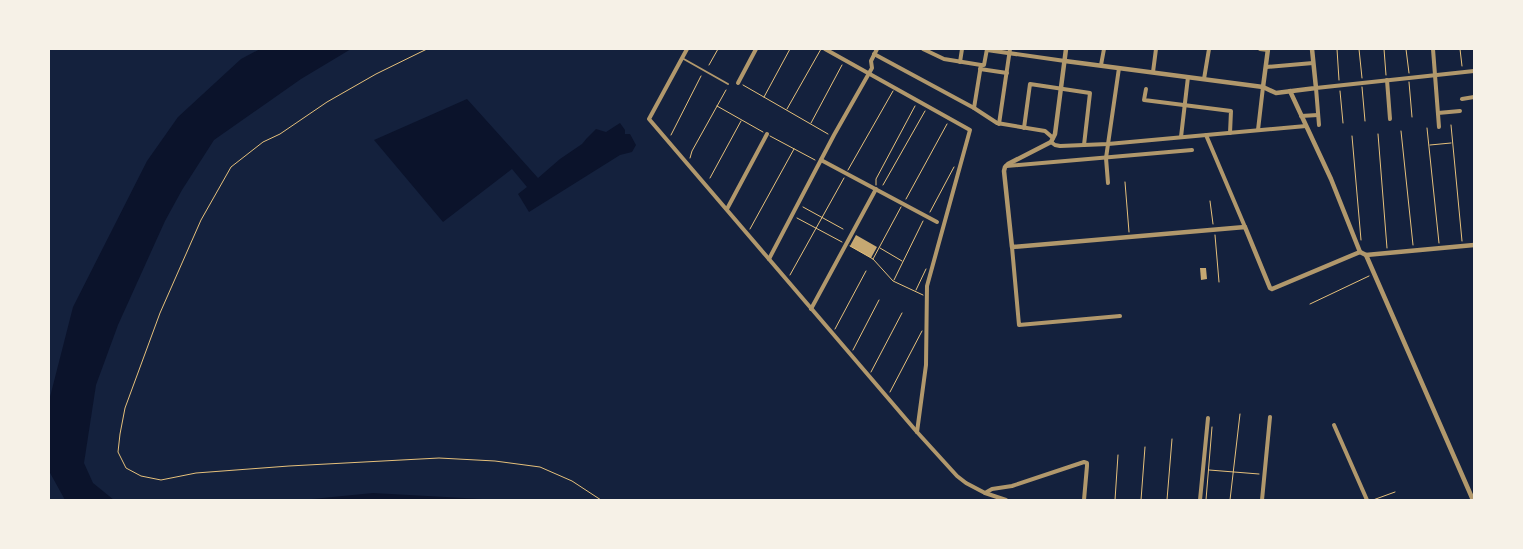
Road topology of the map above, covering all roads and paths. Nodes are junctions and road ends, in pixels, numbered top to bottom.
1 (427, 49) edge
2 (688, 49) edge
3 (718, 49) edge
4 (756, 49) edge
5 (790, 49) edge
6 (823, 49) edge
7 (877, 49) edge
8 (923, 49) edge
9 (962, 49) edge
10 (1066, 49) edge
11 (1104, 49) edge
12 (1156, 49) edge
13 (1209, 49) edge
14 (1260, 49) edge
15 (1268, 49) edge
16 (1312, 49) edge
17 (1384, 49) edge
18 (1433, 49) edge
19 (1460, 49) edge
20 (987, 50) edge
21 (930, 51) edge
22 (1009, 51) edge
23 (874, 54) junction
24 (682, 58) junction
25 (844, 60) junction
26 (1065, 60) junction
27 (960, 62) junction
28 (1313, 63) junction
29 (709, 65) dead end
30 (1101, 66) junction
31 (981, 67) junction
32 (1266, 67) junction
33 (1119, 68) junction
34 (1474, 71) edge
35 (1153, 72) junction
36 (1463, 72) junction
37 (1007, 73) junction
38 (868, 74) junction
39 (701, 76) dead end
40 (1435, 76) junction
41 (1188, 77) junction
42 (1204, 79) junction
43 (1387, 80) junction
44 (738, 83) joint
45 (728, 84) dead end
46 (1264, 87) junction
47 (895, 88) junction
48 (1061, 88) junction
49 (1316, 88) junction
50 (1146, 89) dead end
51 (726, 90) dead end
52 (1290, 91) junction
53 (764, 97) junction
54 (1474, 98) edge
55 (1462, 99) dead end
56 (918, 101) junction
57 (1185, 105) junction
58 (928, 106) junction
59 (974, 108) junction
60 (787, 110) junction
61 (1460, 111) dead end
62 (1438, 112) junction
63 (1318, 115) junction
64 (1301, 116) junction
65 (950, 119) junction
66 (1390, 119) dead end
67 (741, 120) dead end
68 (810, 124) junction
69 (999, 124) junction
70 (1319, 125) dead end
71 (1451, 125) dead end
72 (1306, 126) junction
73 (1439, 127) dead end
74 (1024, 128) junction
75 (1427, 128) dead end
76 (1258, 130) junction
77 (1401, 131) dead end
78 (1230, 133) junction
79 (767, 134) dead end
80 (1378, 134) dead end
81 (671, 135) dead end
82 (1206, 136) junction
83 (1352, 136) dead end
84 (833, 137) junction
85 (1181, 137) junction
86 (1052, 140) junction
87 (1452, 143) junction
88 (1108, 144) junction
89 (1084, 145) junction
90 (1429, 145) junction
91 (794, 149) dead end
92 (1192, 150) dead end
93 (690, 158) dead end
94 (1106, 158) junction
95 (821, 160) junction
96 (1005, 167) junction
97 (846, 174) junction
98 (710, 178) dead end
99 (1125, 182) dead end
100 (1108, 183) dead end
101 (882, 185) dead end
102 (876, 189) junction
103 (1210, 201) dead end
104 (798, 204) junction
105 (903, 204) junction
106 (727, 209) junction
107 (822, 217) junction
108 (937, 222) dead end
109 (1245, 227) junction
110 (750, 229) dead end
111 (843, 229) dead end
112 (1214, 230) junction
113 (1130, 237) junction
114 (1362, 244) dead end
115 (1474, 245) edge
116 (1463, 246) junction
117 (879, 247) junction
118 (1012, 247) junction
119 (1439, 249) junction
120 (1414, 251) junction
121 (1360, 252) junction
122 (1388, 254) junction
123 (1366, 255) junction
124 (769, 259) junction
125 (873, 259) dead end
126 (903, 262) dead end
127 (926, 270) dead end
128 (866, 271) dead end
129 (1375, 274) junction
130 (790, 276) dead end
131 (893, 281) dead end
132 (1219, 282) dead end
133 (915, 292) junction
134 (927, 297) junction
135 (879, 300) dead end
136 (1310, 304) dead end
137 (811, 309) junction
138 (902, 313) dead end
139 (1120, 316) dead end
140 (925, 327) junction
141 (835, 329) dead end
142 (852, 350) dead end
143 (871, 372) dead end
144 (890, 393) dead end
145 (1240, 414) dead end
146 (1208, 418) dead end
147 (1270, 418) dead end
148 (1213, 423) dead end
149 (1334, 425) dead end
150 (917, 432) junction
151 (1172, 439) dead end
152 (1145, 447) dead end
153 (1118, 455) dead end
154 (1209, 470) junction
155 (1233, 472) junction
156 (1259, 475) dead end
157 (1002, 487) junction
158 (1395, 492) dead end
159 (985, 493) junction
160 (601, 500) edge
161 (1004, 500) edge
162 (1084, 500) edge
163 (1115, 500) edge
164 (1141, 500) edge
165 (1167, 500) edge
166 (1200, 500) edge
167 (1206, 500) edge
168 (1230, 500) edge
169 (1262, 500) edge
170 (1367, 500) edge
171 (1373, 500) edge
172 (1473, 500) edge

1 - 160 path
2 - 24 street
3 - 29 path
4 - 44 street
5 - 53 path
6 - 25 street
6 - 60 path
7 - 23 street
8 - 21 street
9 - 27 street
10 - 26 street
11 - 30 street
12 - 35 street
13 - 42 street
14 - 15 street
15 - 32 street
16 - 28 street
17 - 43 path
18 - 40 street
19 - 36 path
20 - 22 street
20 - 31 street
21 - 27 street
22 - 26 street
22 - 37 street
23 - 38 street
23 - 59 street
24 - 45 lane
24 - 106 street
25 - 38 street
25 - 68 path
26 - 30 street
26 - 48 street
27 - 31 street
28 - 32 street
28 - 49 street
30 - 33 street
31 - 37 street
31 - 59 street
32 - 46 street
33 - 35 street
33 - 88 street
34 - 36 street
35 - 41 street
36 - 40 street
37 - 69 street
38 - 47 street
38 - 84 street
39 - 81 path
40 - 43 street
40 - 62 street
41 - 42 street
41 - 57 street
42 - 46 street
43 - 49 street
43 - 66 street
44 - 53 path
46 - 52 street
46 - 76 street
47 - 56 street
47 - 97 path
48 - 74 street
48 - 86 street
48 - 89 street
49 - 52 street
49 - 63 street
50 - 57 street
51 - 93 path
52 - 64 street
53 - 60 path
54 - 55 street
56 - 58 street
56 - 102 path
57 - 78 street
57 - 85 street
58 - 65 street
58 - 101 path
59 - 69 street
60 - 68 path
61 - 62 street
62 - 73 street
63 - 64 street
63 - 70 street
64 - 72 street
65 - 105 path
65 - 134 street
67 - 98 path
68 - 84 path
69 - 74 street
71 - 87 path
72 - 76 street
72 - 121 street
74 - 86 street
75 - 90 path
76 - 78 street
77 - 120 path
78 - 82 street
79 - 106 street
80 - 122 path
82 - 85 street
82 - 109 street
83 - 114 path
84 - 95 street
85 - 88 street
86 - 89 street
86 - 96 street
87 - 90 path
87 - 116 path
88 - 89 street
88 - 94 street
90 - 119 path
91 - 110 path
92 - 94 street
94 - 96 street
94 - 100 street
95 - 97 street
95 - 104 street
96 - 118 street
97 - 102 street
97 - 107 path
99 - 113 path
102 - 105 street
102 - 137 street
103 - 112 path
104 - 107 path
104 - 124 street
105 - 108 street
105 - 117 path
106 - 124 street
107 - 111 path
107 - 130 path
109 - 112 street
109 - 121 street
112 - 113 street
112 - 132 path
113 - 118 street
115 - 116 street
116 - 119 street
117 - 125 path
117 - 126 path
118 - 139 street
119 - 120 street
120 - 122 street
121 - 123 street
122 - 123 street
123 - 129 street
124 - 137 street
127 - 133 path
128 - 141 path
129 - 136 path
129 - 172 street
131 - 133 path
133 - 134 path
134 - 140 street
135 - 142 path
137 - 150 street
138 - 143 path
140 - 144 path
140 - 150 street
145 - 155 path
146 - 166 street
147 - 169 street
148 - 154 path
149 - 170 street
150 - 159 street
151 - 165 path
152 - 164 path
153 - 163 path
154 - 155 path
154 - 167 path
155 - 156 path
155 - 168 path
157 - 159 street
157 - 161 street
157 - 162 street
158 - 171 path
159 - 161 street

